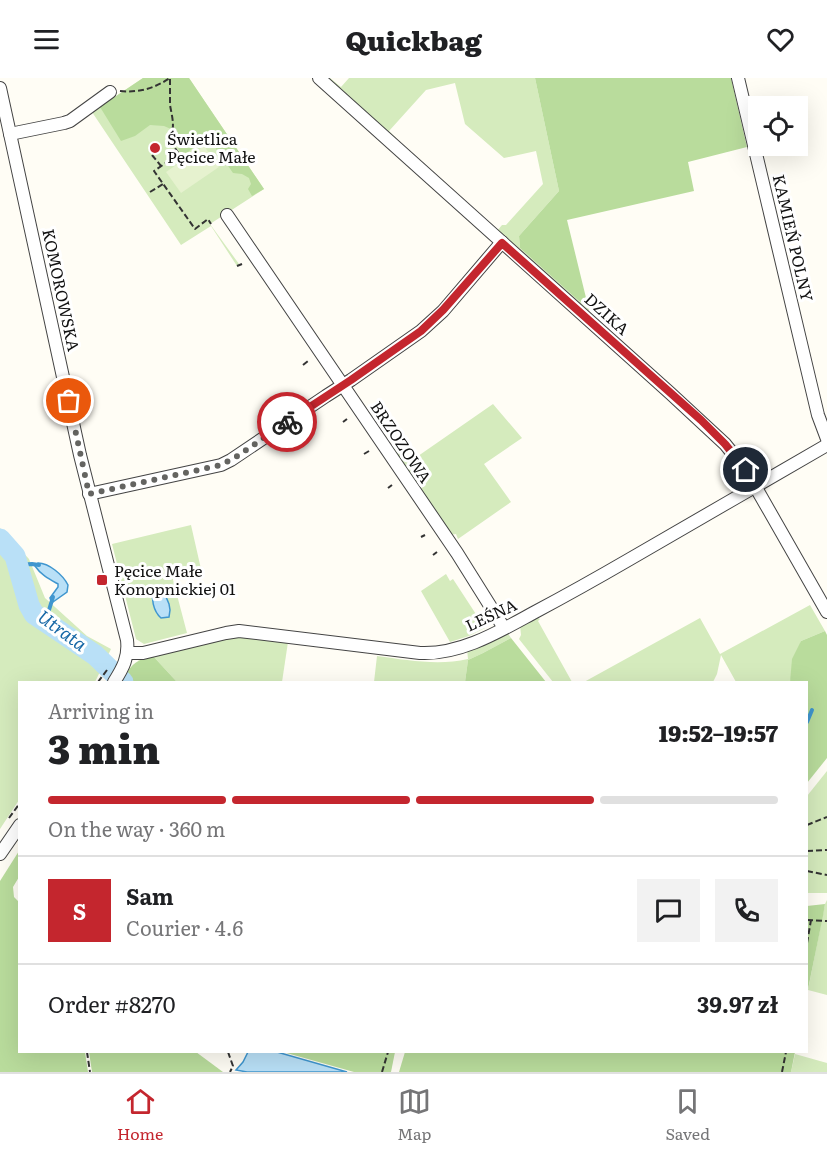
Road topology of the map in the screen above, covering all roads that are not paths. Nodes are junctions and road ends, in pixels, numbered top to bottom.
1 (319, 78) edge
2 (738, 78) edge
3 (0, 88) edge
4 (110, 92) road end
5 (10, 134) junction
6 (228, 215) dead end
7 (502, 243) junction
8 (343, 385) junction
9 (827, 439) edge
10 (827, 445) edge
11 (755, 486) junction
12 (89, 494) junction
13 (827, 612) edge
14 (504, 628) junction
15 (128, 653) junction
16 (118, 677) edge
17 (18, 828) edge
18 (0, 854) edge

1 - 7 street, DZIKA
2 - 9 street, KAMIEŃ POLNY
3 - 5 street, KOMOROWSKA
4 - 5 street
5 - 12 street, KOMOROWSKA
6 - 8 street, BRZOZOWA
7 - 8 street
7 - 11 street, DZIKA
8 - 12 street
8 - 14 street, BRZOZOWA
10 - 11 street, LEŚNA
11 - 13 street, DZIKA
11 - 14 street, LEŚNA
12 - 15 street, KOMOROWSKA
14 - 15 street, LEŚNA
15 - 16 street
17 - 18 street

